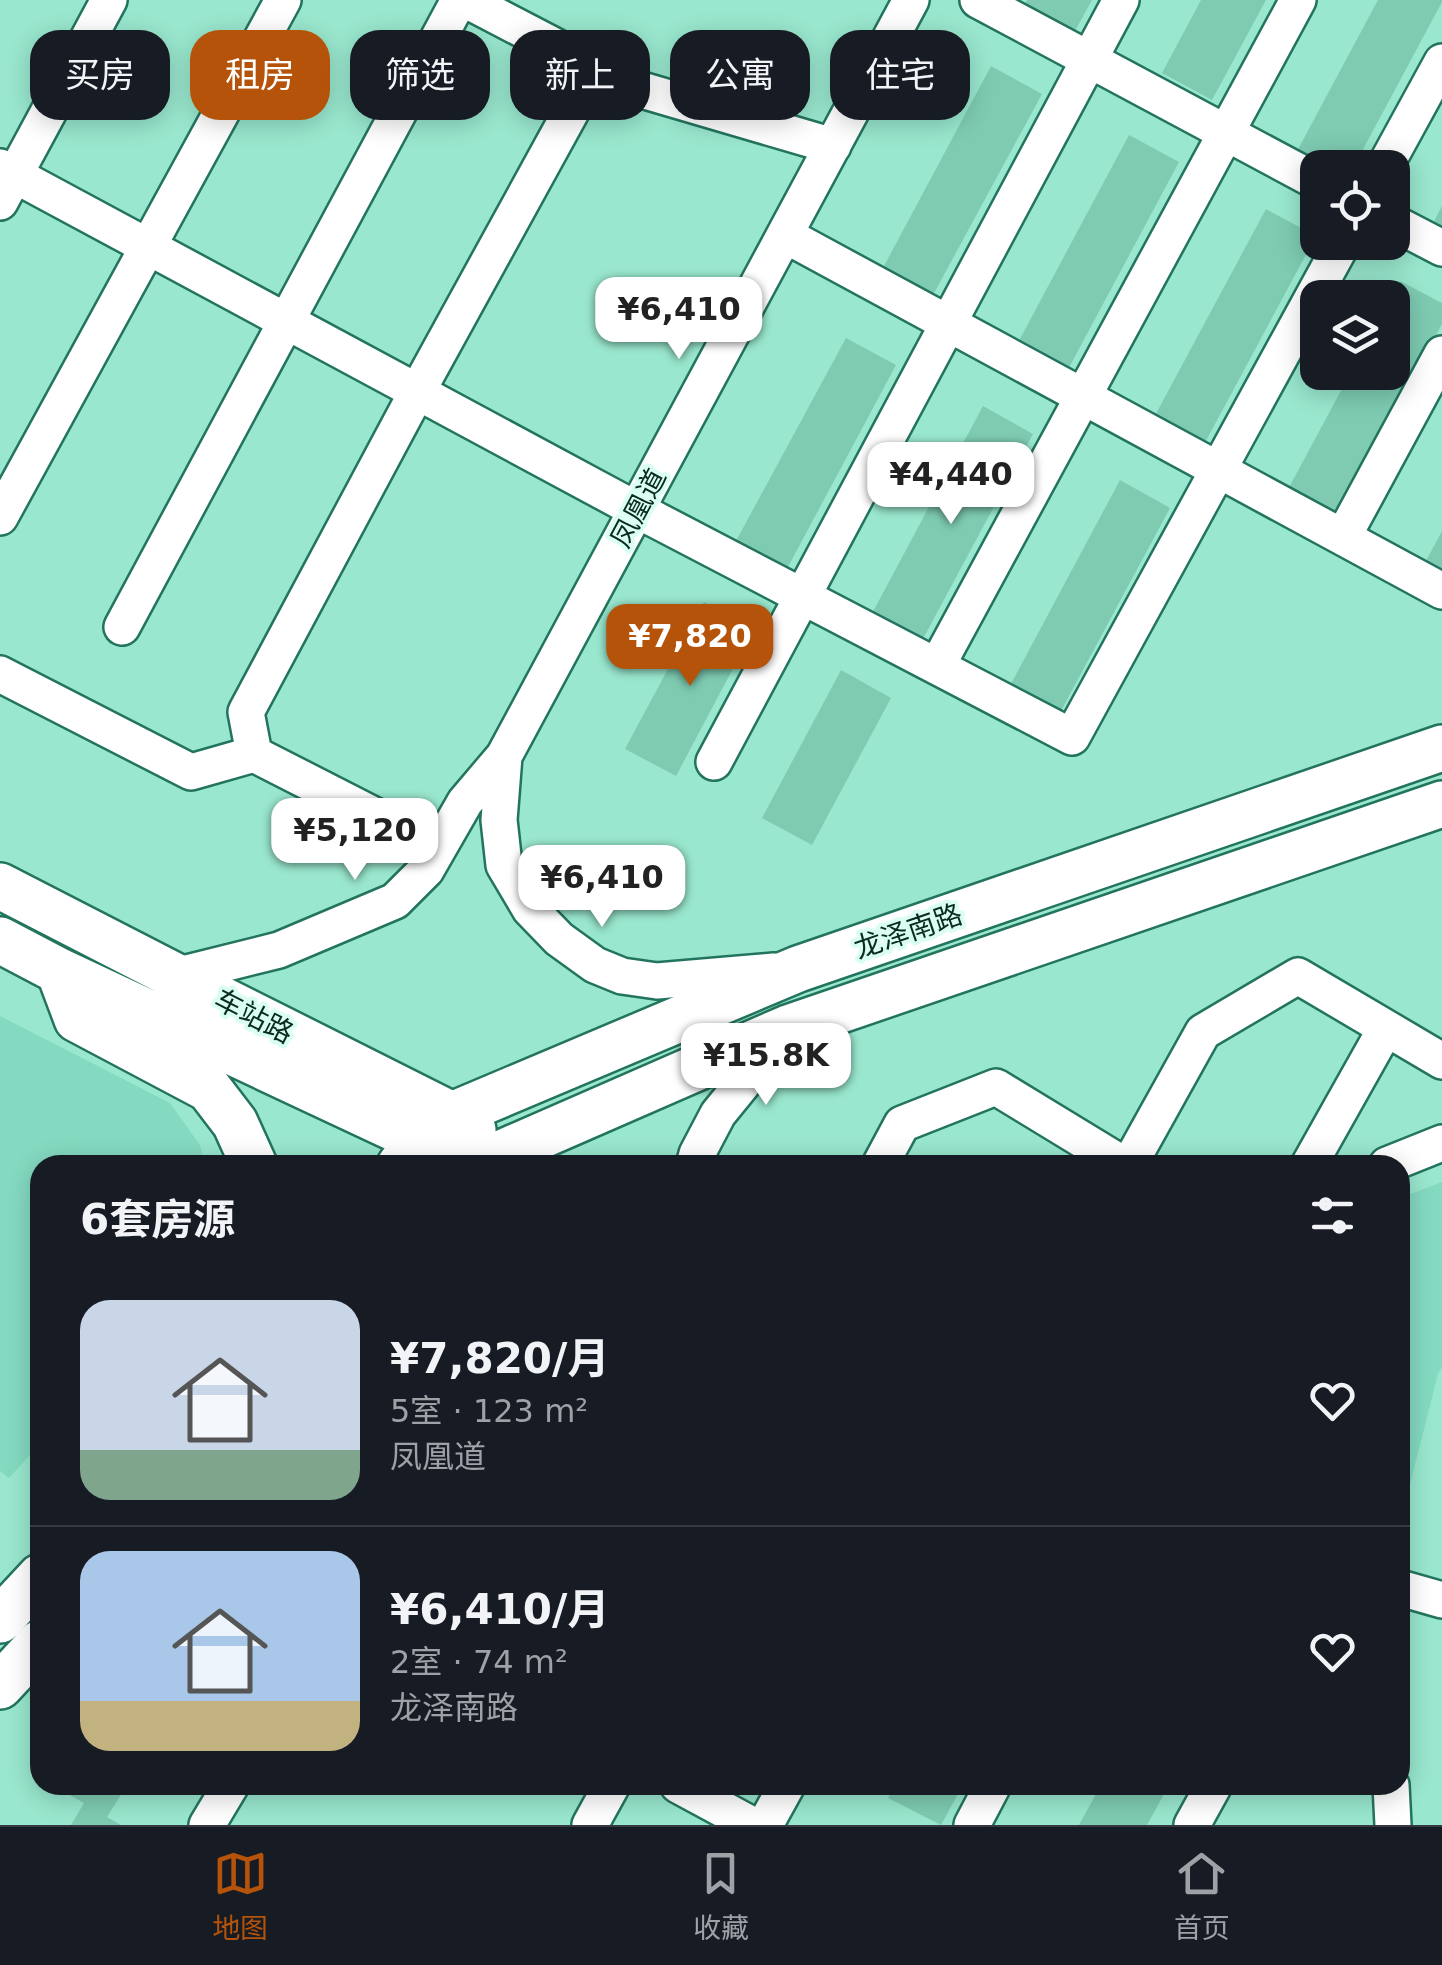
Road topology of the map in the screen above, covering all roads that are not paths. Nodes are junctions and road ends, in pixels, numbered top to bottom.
1 (109, 0) edge
2 (283, 0) edge
3 (463, 0) edge
4 (912, 0) edge
5 (978, 0) edge
6 (1121, 0) edge
7 (1298, 0) edge
8 (522, 30) edge
9 (1089, 60) junction
10 (1442, 62) edge
11 (650, 92) edge
12 (567, 120) edge
13 (1226, 133) junction
14 (833, 146) junction
15 (1394, 150) edge
16 (1300, 172) edge
17 (5, 181) edge
18 (1410, 231) edge
19 (785, 235) junction
20 (148, 247) junction
21 (1442, 248) edge
22 (1333, 260) edge
23 (286, 321) junction
24 (948, 323) junction
25 (1442, 354) edge
26 (417, 392) junction
27 (1083, 396) junction
28 (1218, 470) junction
29 (637, 510) junction
30 (0, 517) edge
31 (1343, 537) junction
32 (1442, 590) edge
33 (803, 596) junction
34 (122, 627) dead end
35 (937, 666) junction
36 (0, 674) edge
37 (1442, 748) edge
38 (254, 754) junction
39 (504, 756) junction
40 (714, 762) dead end
41 (1442, 804) edge
42 (438, 848) junction
43 (0, 886) edge
44 (0, 940) edge
45 (798, 969) junction
46 (59, 971) junction
47 (175, 976) junction
48 (788, 1028) junction
49 (1386, 1028) junction
50 (1439, 1053) edge
51 (1442, 1142) edge
52 (431, 1146) edge
53 (1082, 1154) edge
54 (249, 1155) edge
55 (475, 1155) edge
56 (518, 1155) edge
57 (697, 1155) edge
58 (885, 1155) edge
59 (1133, 1155) edge
60 (1314, 1155) edge
61 (1410, 1155) edge
62 (30, 1588) edge
63 (1410, 1591) edge
64 (1442, 1600) edge
65 (0, 1620) edge
66 (30, 1654) edge
67 (0, 1686) edge
68 (224, 1795) edge
69 (606, 1795) edge
70 (696, 1795) edge
71 (782, 1795) edge
72 (988, 1795) edge
73 (1208, 1795) edge
74 (1392, 1795) edge
75 (208, 1825) edge
76 (590, 1825) edge
77 (752, 1825) edge
78 (765, 1825) edge
79 (972, 1825) edge
80 (1192, 1825) edge
81 (1393, 1825) edge

1 - 17 street
2 - 20 street
3 - 8 street
3 - 23 street
4 - 14 street, 凤凰道
5 - 9 street
6 - 9 street
7 - 13 street
9 - 13 street
9 - 24 street
10 - 15 street
11 - 14 street
12 - 26 street
13 - 16 street
13 - 27 street
14 - 19 street, 凤凰道
17 - 20 street
18 - 21 street
19 - 24 street
19 - 29 street, 凤凰道
20 - 23 street
20 - 30 street
22 - 28 street
23 - 26 street
23 - 34 street
24 - 27 street
24 - 33 street
25 - 31 street
26 - 29 street
26 - 38 street
27 - 28 street
27 - 35 street
28 - 31 street
28 - 35 street
29 - 33 street
29 - 39 street, 凤凰道
31 - 32 street
33 - 35 street
33 - 40 street
36 - 38 street
37 - 45 main road, 龙泽南路
38 - 42 street
39 - 42 street, 凤凰道
39 - 45 street
41 - 48 main road, 龙泽南路
42 - 47 street, 凤凰道
43 - 47 main road, 车站路
44 - 46 main road, 车站路
45 - 52 main road, 龙泽南路
46 - 52 main road, 车站路
46 - 54 main road
47 - 52 main road, 车站路
48 - 56 main road, 龙泽南路
48 - 57 street
49 - 50 street
49 - 59 street
49 - 60 street
51 - 61 street
52 - 55 main road, 车站路
53 - 58 street
62 - 65 main road
63 - 64 street
66 - 67 main road
68 - 75 street
69 - 76 street
70 - 77 street
71 - 78 street
72 - 79 street
73 - 80 street
74 - 81 street

